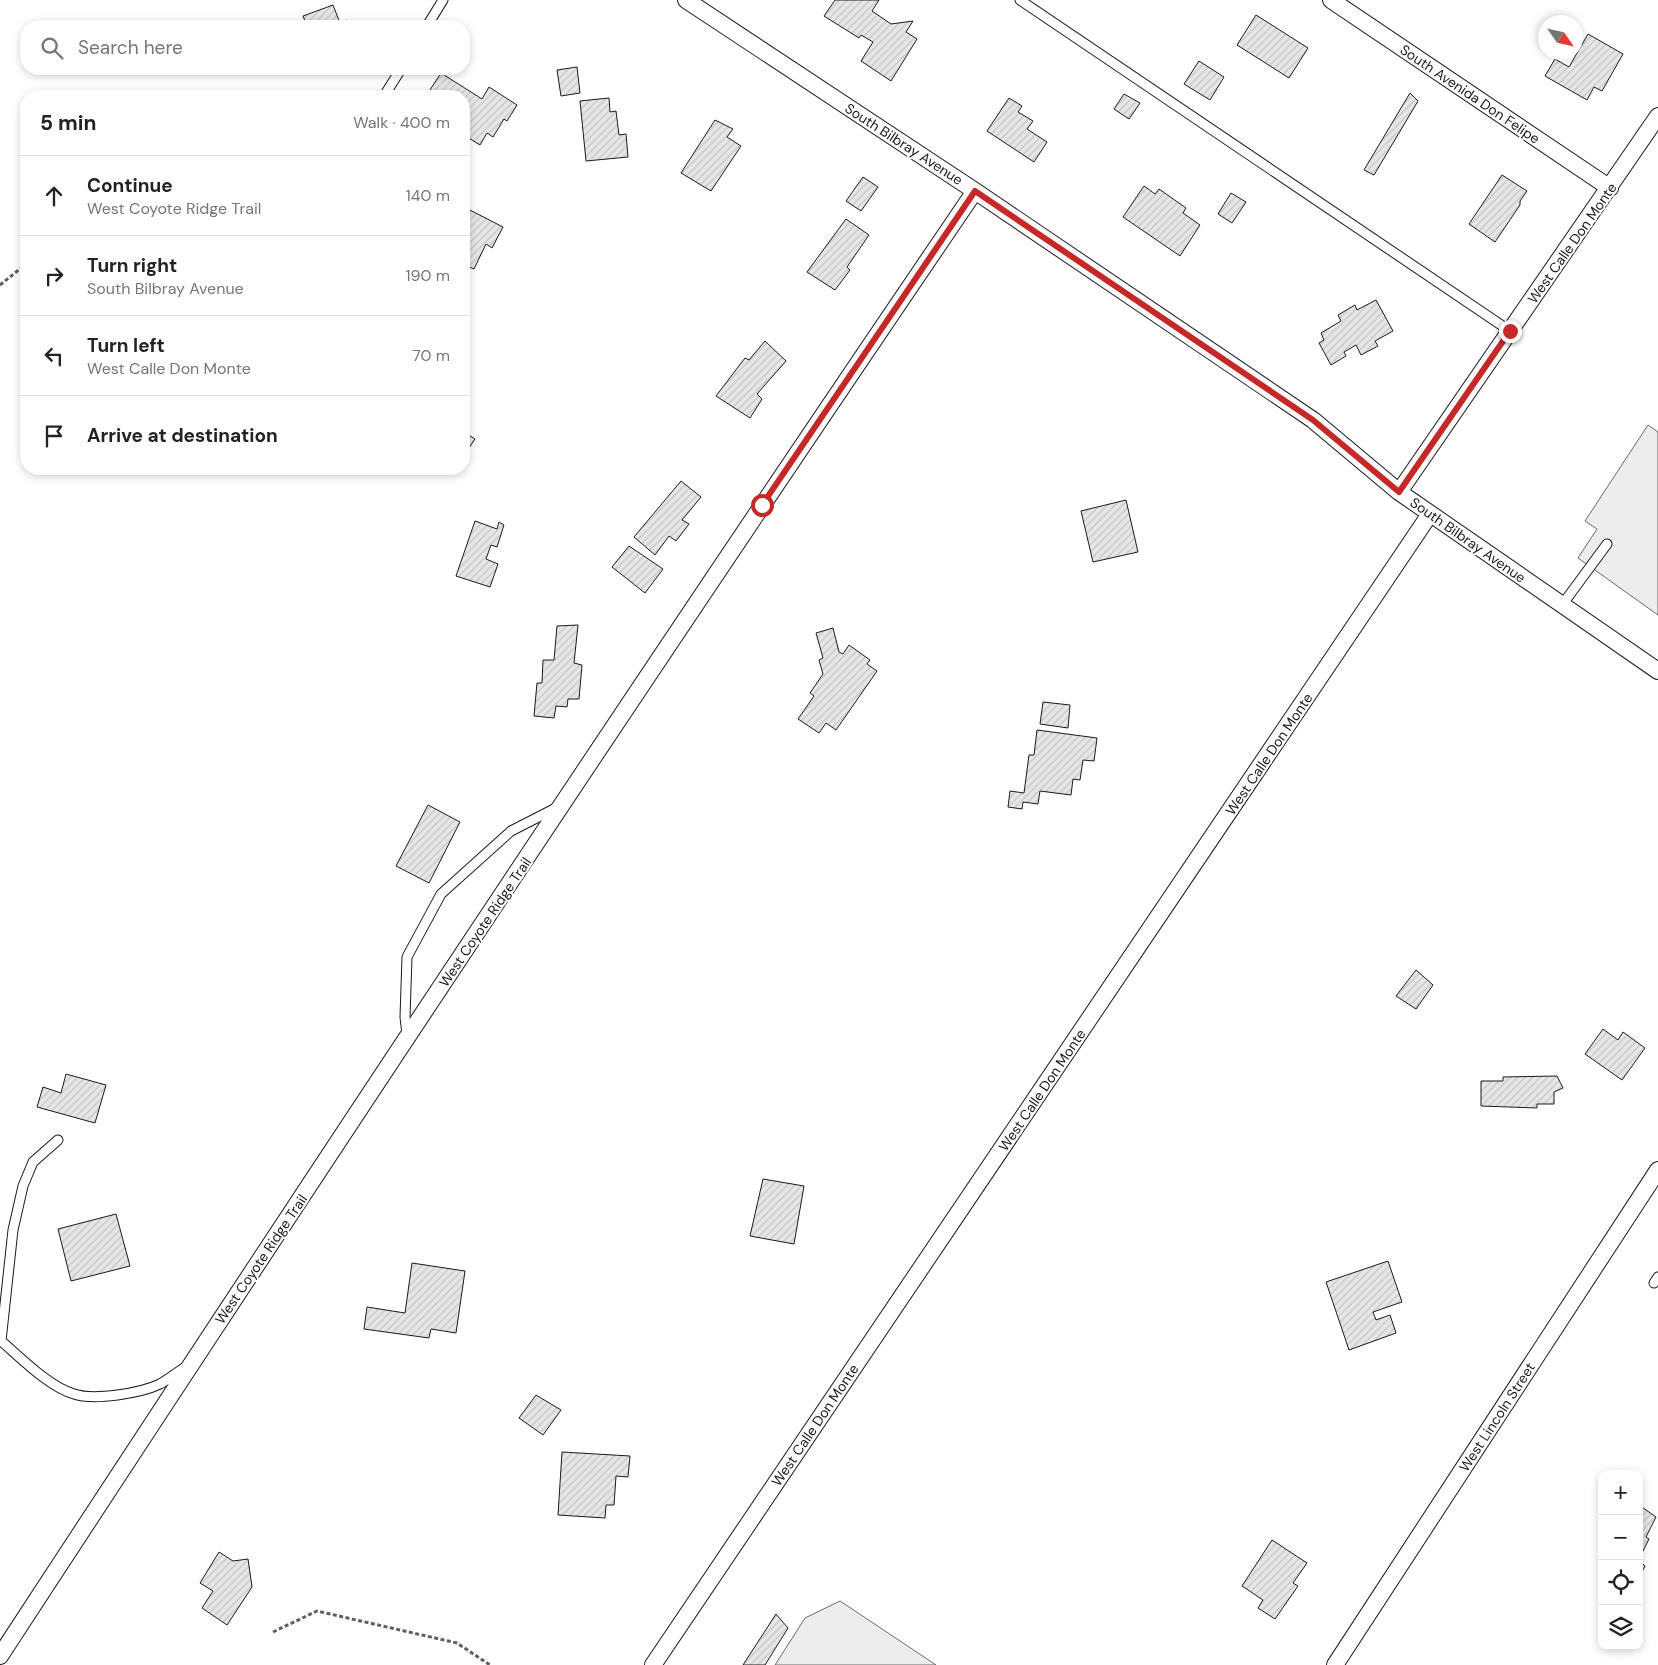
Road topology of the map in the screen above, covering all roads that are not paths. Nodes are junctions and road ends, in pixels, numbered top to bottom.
1 (443, 0) edge
2 (686, 0) edge
3 (1020, 0) edge
4 (1331, 0) edge
5 (431, 20) edge
6 (397, 75) edge
7 (388, 90) edge
8 (1658, 116) edge
9 (1610, 188) junction
10 (975, 191) junction
11 (1510, 331) junction
12 (1399, 492) junction
13 (1430, 514) junction
14 (1607, 544) dead end
15 (1562, 605) junction
16 (1658, 671) edge
17 (563, 804) junction
18 (408, 1037) junction
19 (58, 1140) dead end
20 (1658, 1170) edge
21 (1, 1341) edge
22 (192, 1362) junction
23 (0, 1656) edge
24 (653, 1665) edge
25 (1335, 1665) edge

1 - 5 lane
2 - 10 street, South Bilbray Avenue
3 - 11 lane
4 - 9 street, South Avenida Don Felipe
6 - 7 lane
8 - 9 street, West Calle Don Monte
9 - 11 street, West Calle Don Monte
10 - 12 street, South Bilbray Avenue
10 - 17 street, West Coyote Ridge Trail
11 - 12 street, West Calle Don Monte
12 - 13 street, South Bilbray Avenue
13 - 15 street, South Bilbray Avenue
13 - 24 street, West Calle Don Monte
14 - 15 lane
15 - 16 street, South Bilbray Avenue
17 - 18 street, West Coyote Ridge Trail
17 - 18 lane
18 - 22 street, West Coyote Ridge Trail
19 - 21 lane
20 - 25 street, West Lincoln Street
21 - 22 lane
22 - 23 street, West Coyote Ridge Trail

